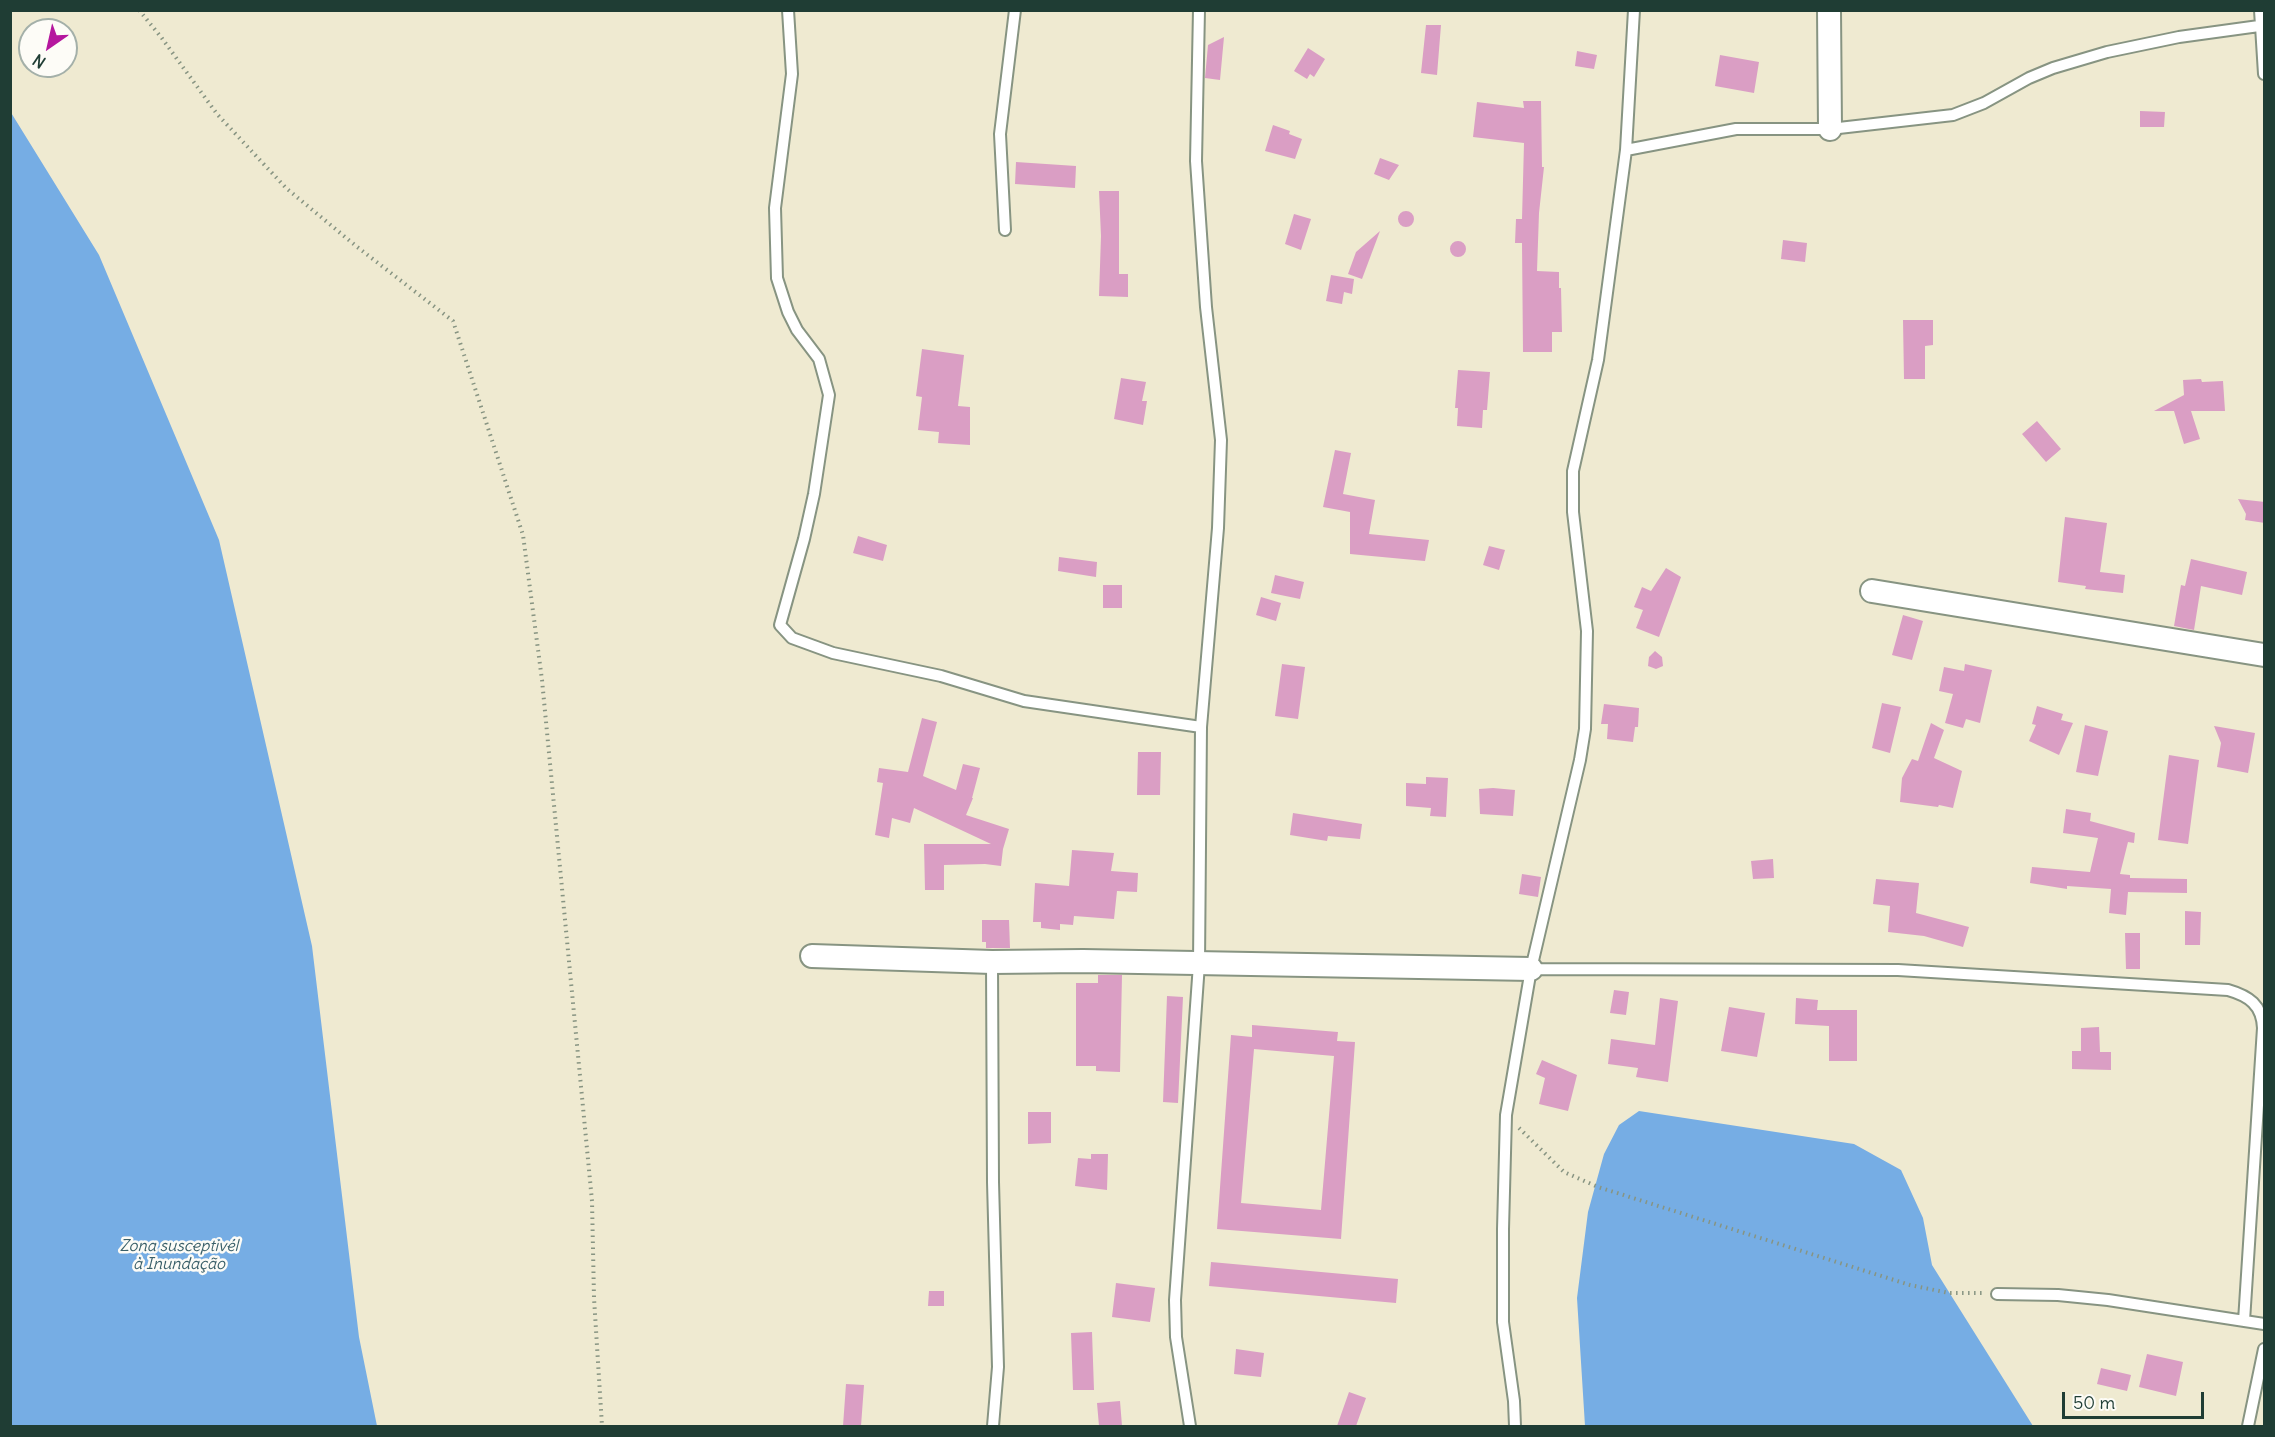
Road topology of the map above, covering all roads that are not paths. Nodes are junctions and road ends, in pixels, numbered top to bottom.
1 (788, 10) edge
2 (1015, 10) edge
3 (1199, 10) edge
4 (1634, 10) edge
5 (1829, 10) edge
6 (2259, 10) edge
7 (2259, 26) junction
8 (2265, 74) edge
9 (1830, 129) junction
10 (1626, 150) junction
11 (1005, 230) dead end
12 (1872, 591) dead end
13 (2265, 655) edge
14 (1201, 727) junction
15 (812, 956) dead end
16 (992, 962) junction
17 (1199, 964) junction
18 (1531, 969) junction
19 (1997, 1294) road end
20 (2244, 1321) junction
21 (2265, 1324) edge
22 (2265, 1349) edge
23 (993, 1426) edge
24 (1190, 1426) edge
25 (1515, 1426) edge
26 (2248, 1426) edge

1 - 14 lane
2 - 11 lane
3 - 14 lane
4 - 10 lane
5 - 9 street
6 - 7 lane
7 - 8 lane
7 - 9 lane
9 - 10 lane
10 - 18 lane
12 - 13 street
14 - 17 lane
15 - 16 street
16 - 17 street
16 - 23 lane
17 - 18 street
17 - 24 lane
18 - 20 lane
18 - 25 lane
19 - 20 lane
20 - 21 lane
22 - 26 lane

